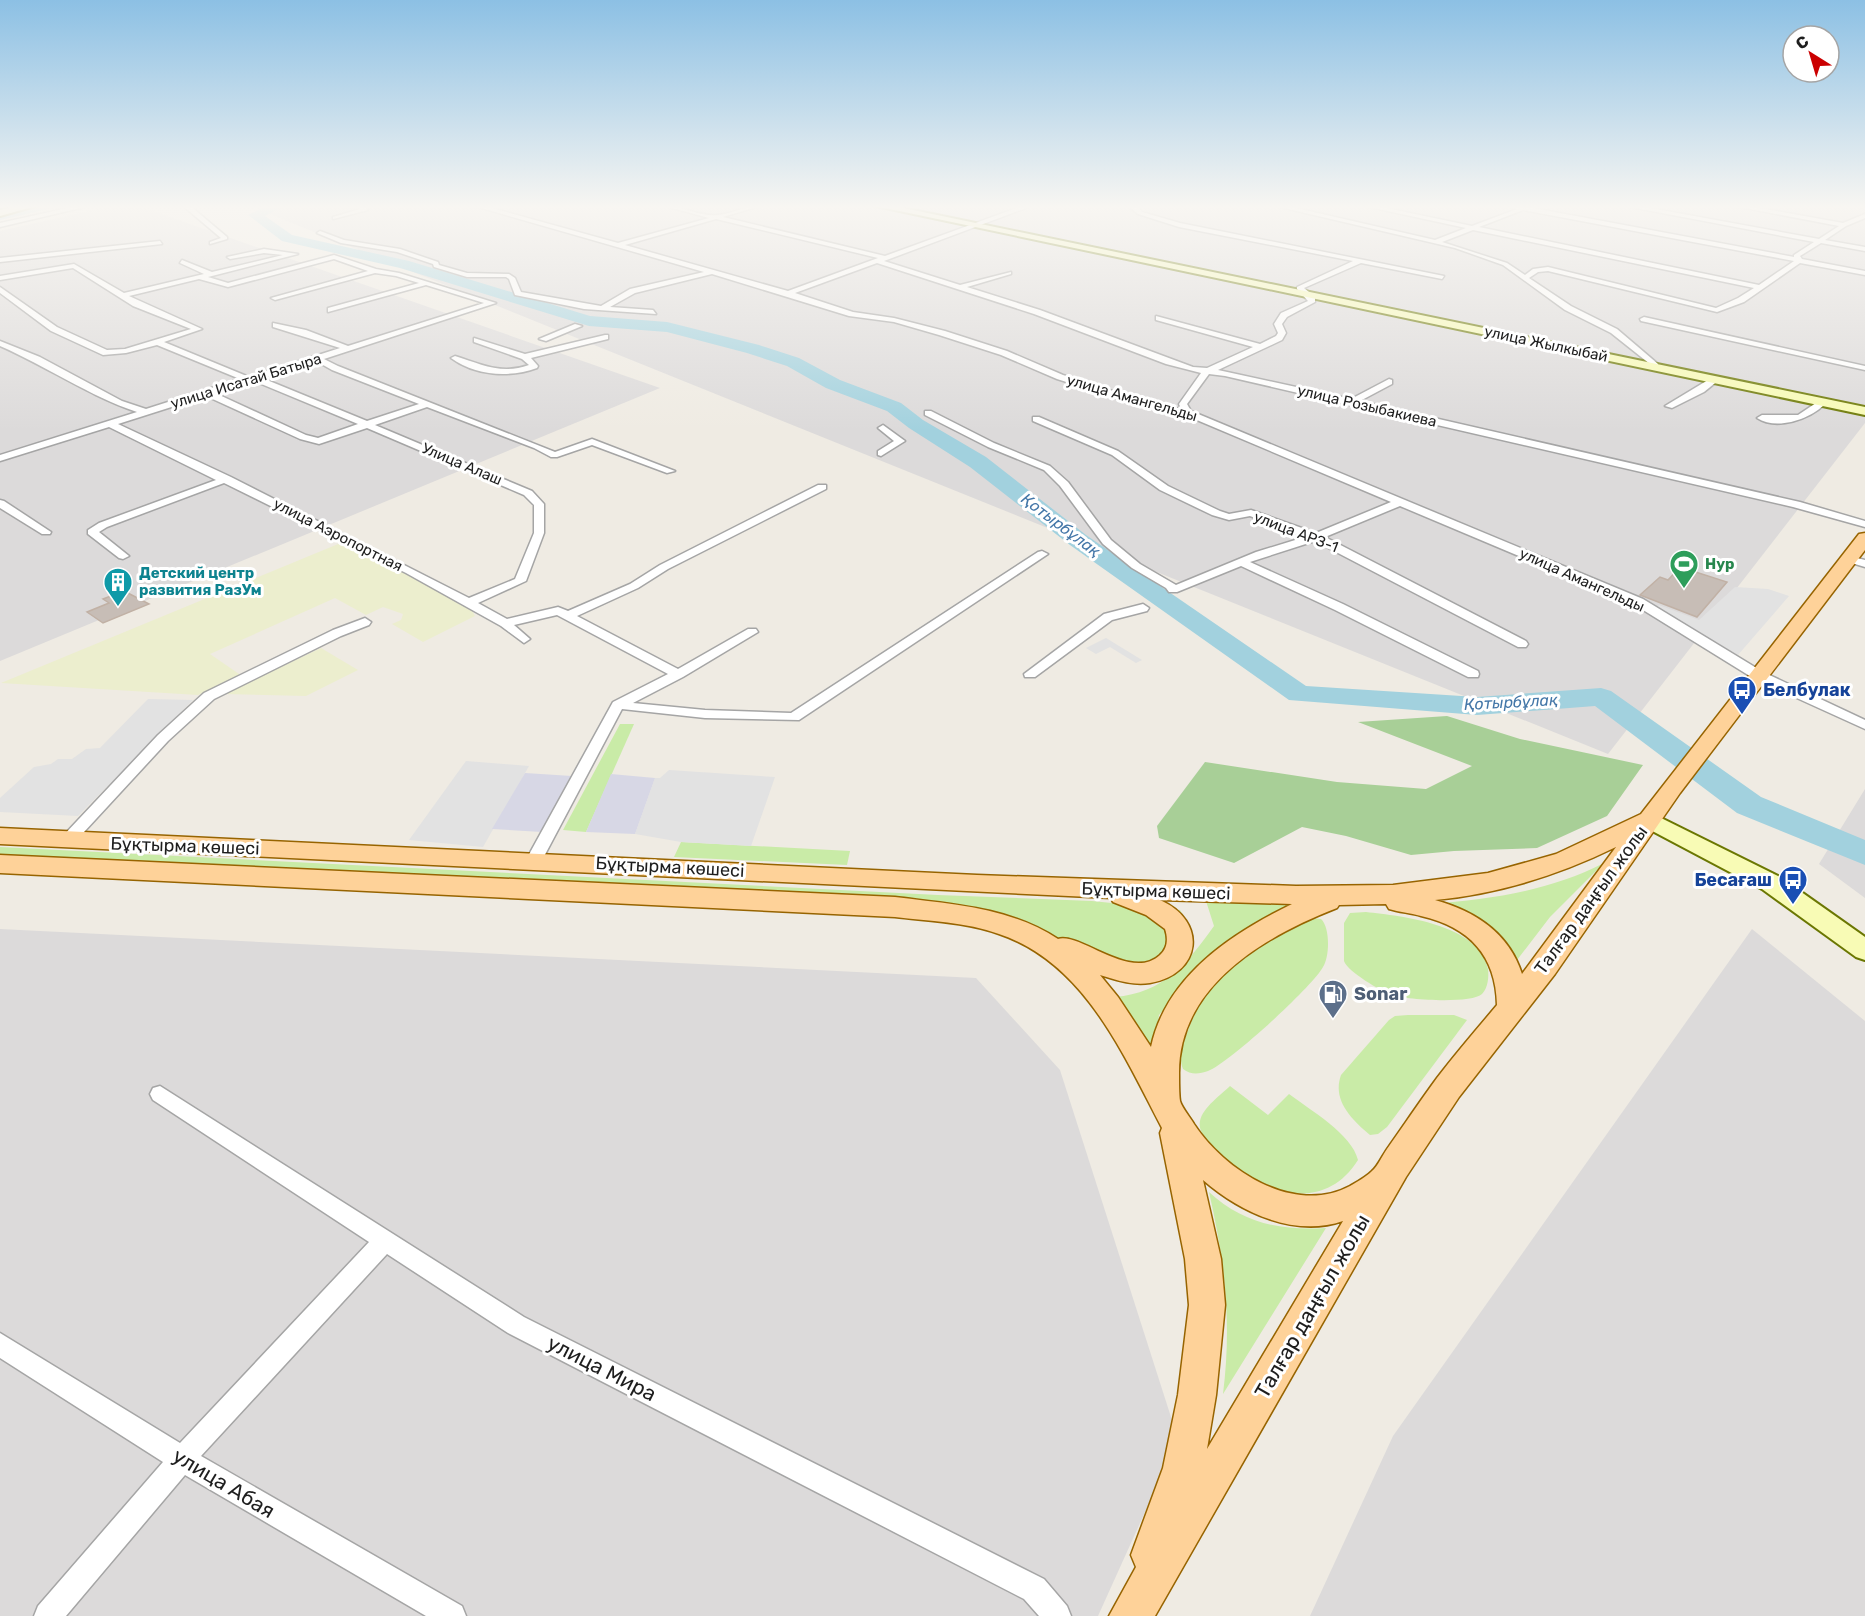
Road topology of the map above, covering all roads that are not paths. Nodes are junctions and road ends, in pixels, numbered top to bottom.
1 (98, 280) edge
2 (184, 280) edge
3 (211, 280) edge
4 (245, 280) edge
5 (340, 280) edge
6 (418, 280) edge
7 (513, 280) edge
8 (675, 280) edge
9 (747, 280) edge
10 (821, 280) edge
11 (943, 280) edge
12 (984, 280) edge
13 (1236, 280) edge
14 (1324, 280) edge
15 (1527, 280) edge
16 (1595, 280) edge
17 (1726, 280) edge
18 (1768, 280) edge
19 (426, 283) junction
20 (961, 287) junction
21 (1758, 287) junction
22 (0, 288) edge
23 (788, 292) junction
24 (1303, 292) junction
25 (122, 296) junction
26 (3, 297) edge
27 (275, 298) dead end
28 (604, 307) junction
29 (330, 310) dead end
30 (653, 312) dead end
31 (1159, 318) dead end
32 (1644, 318) dead end
33 (276, 325) dead end
34 (578, 326) dead end
35 (605, 337) dead end
36 (543, 339) dead end
37 (477, 340) dead end
38 (157, 342) junction
39 (0, 343) edge
40 (1261, 347) junction
41 (350, 349) junction
42 (525, 357) junction
43 (319, 358) junction
44 (455, 358) dead end
45 (1655, 366) junction
46 (1865, 368) edge
47 (1206, 372) junction
48 (252, 379) junction
49 (1716, 379) junction
50 (1389, 382) dead end
51 (207, 393) junction
52 (1352, 402) junction
53 (1822, 402) junction
54 (427, 404) junction
55 (1669, 406) dead end
56 (1865, 411) edge
57 (145, 412) junction
58 (928, 413) dead end
59 (1188, 413) junction
60 (1762, 418) dead end
61 (1036, 419) dead end
62 (109, 423) junction
63 (369, 425) junction
64 (883, 428) dead end
65 (881, 453) dead end
66 (2, 455) edge
67 (670, 471) dead end
68 (227, 479) junction
69 (822, 487) dead end
70 (1400, 502) junction
71 (0, 503) edge
72 (1865, 524) edge
73 (46, 532) dead end
74 (1316, 537) junction
75 (1865, 538) edge
76 (1042, 554) dead end
77 (123, 556) dead end
78 (1241, 562) junction
79 (1857, 562) edge
80 (468, 603) junction
81 (1143, 608) dead end
82 (568, 616) junction
83 (365, 622) dead end
84 (506, 623) junction
85 (752, 632) dead end
86 (524, 639) dead end
87 (1522, 644) dead end
88 (678, 674) junction
89 (1030, 674) dead end
90 (1473, 674) dead end
91 (1758, 675) junction
92 (618, 705) junction
93 (1865, 725) edge
94 (1643, 828) junction
95 (0, 836) edge
96 (67, 841) junction
97 (534, 860) junction
98 (0, 864) edge
99 (1108, 889) junction
100 (1341, 896) junction
101 (1021, 931) junction
102 (1865, 950) edge
103 (1512, 1008) junction
104 (160, 1094) dead end
105 (1166, 1105) junction
106 (1384, 1182) junction
107 (384, 1241) junction
108 (0, 1345) edge
109 (182, 1459) junction
110 (48, 1616) edge
111 (452, 1616) edge
112 (1057, 1616) edge
113 (1130, 1616) edge

1 - 25 street
2 - 25 street
3 - 4 street
5 - 27 street
6 - 19 street
7 - 28 street
8 - 28 street
9 - 23 street, улица Амангельды
10 - 23 street
11 - 20 street, улица Розыбакиева
12 - 20 street
13 - 24 street, улица Жылкыбай
14 - 24 street
15 - 45 street
16 - 21 street
17 - 21 street
18 - 21 street
19 - 29 street
19 - 41 street, улица Исатай Батыра
20 - 47 street, улица Розыбакиева
22 - 26 street
23 - 59 street, улица Амангельды
24 - 40 street
24 - 45 street, улица Жылкыбай
25 - 38 street
26 - 38 street
28 - 30 street
31 - 40 street
32 - 46 street
33 - 41 street
34 - 36 street
35 - 42 street
37 - 42 street
38 - 48 street, Улица Алаш
39 - 57 street
40 - 47 street
41 - 43 street, улица Исатай Батыра
42 - 44 street
43 - 48 street, улица Исатай Батыра
43 - 54 street
45 - 49 street, улица Жылкыбай
47 - 52 street, улица Розыбакиева
47 - 59 street
48 - 51 street, улица Исатай Батыра
48 - 63 street, Улица Алаш
49 - 53 street, улица Жылкыбай
49 - 55 street
50 - 52 street
51 - 57 street, улица Исатай Батыра
51 - 63 street
52 - 72 street, улица Розыбакиева
53 - 56 street, улица Жылкыбай
53 - 60 street
54 - 63 street
54 - 67 street
57 - 62 street, улица Исатай Батыра
58 - 78 street
59 - 70 street, улица Амангельды
61 - 74 street, улица АРЗ-1
62 - 66 street, улица Исатай Батыра
62 - 68 street, улица Аэропортная
63 - 80 street, Улица Алаш
64 - 65 street
68 - 77 street
68 - 80 street, улица Аэропортная
69 - 82 street
70 - 74 street
70 - 91 street, улица Амангельды
71 - 73 street
74 - 78 street
74 - 87 street, улица АРЗ-1
75 - 79 main road, Талғар даңғыл жолы
76 - 92 street
78 - 90 street
79 - 91 main road, Талғар даңғыл жолы
80 - 84 street, улица Аэропортная
81 - 89 street
82 - 84 street
82 - 88 street
83 - 96 street
84 - 86 street, улица Аэропортная
85 - 88 street
88 - 92 street
91 - 93 street, улица Амангельды
91 - 94 main road, Талғар даңғыл жолы
92 - 97 street
94 - 100 main road, Талғар даңғыл жолы
94 - 102 street
94 - 103 main road, Талғар даңғыл жолы
95 - 96 main road, Бұқтырма көшесі
96 - 97 main road, Бұқтырма көшесі
97 - 99 main road, Бұқтырма көшесі
98 - 101 main road, Бұқтырма көшесі
99 - 100 main road, Бұқтырма көшесі
99 - 101 main road
100 - 103 main road, Талғар даңғыл жолы
100 - 105 main road
101 - 105 main road, Бұқтырма көшесі
103 - 106 main road, Талғар даңғыл жолы
104 - 107 street, улица Мира
105 - 106 main road
105 - 113 main road, Талғар даңғыл жолы
106 - 113 main road, Талғар даңғыл жолы
107 - 109 street
107 - 112 street, улица Мира
108 - 109 street, улица Абая
109 - 110 street
109 - 111 street, улица Абая

